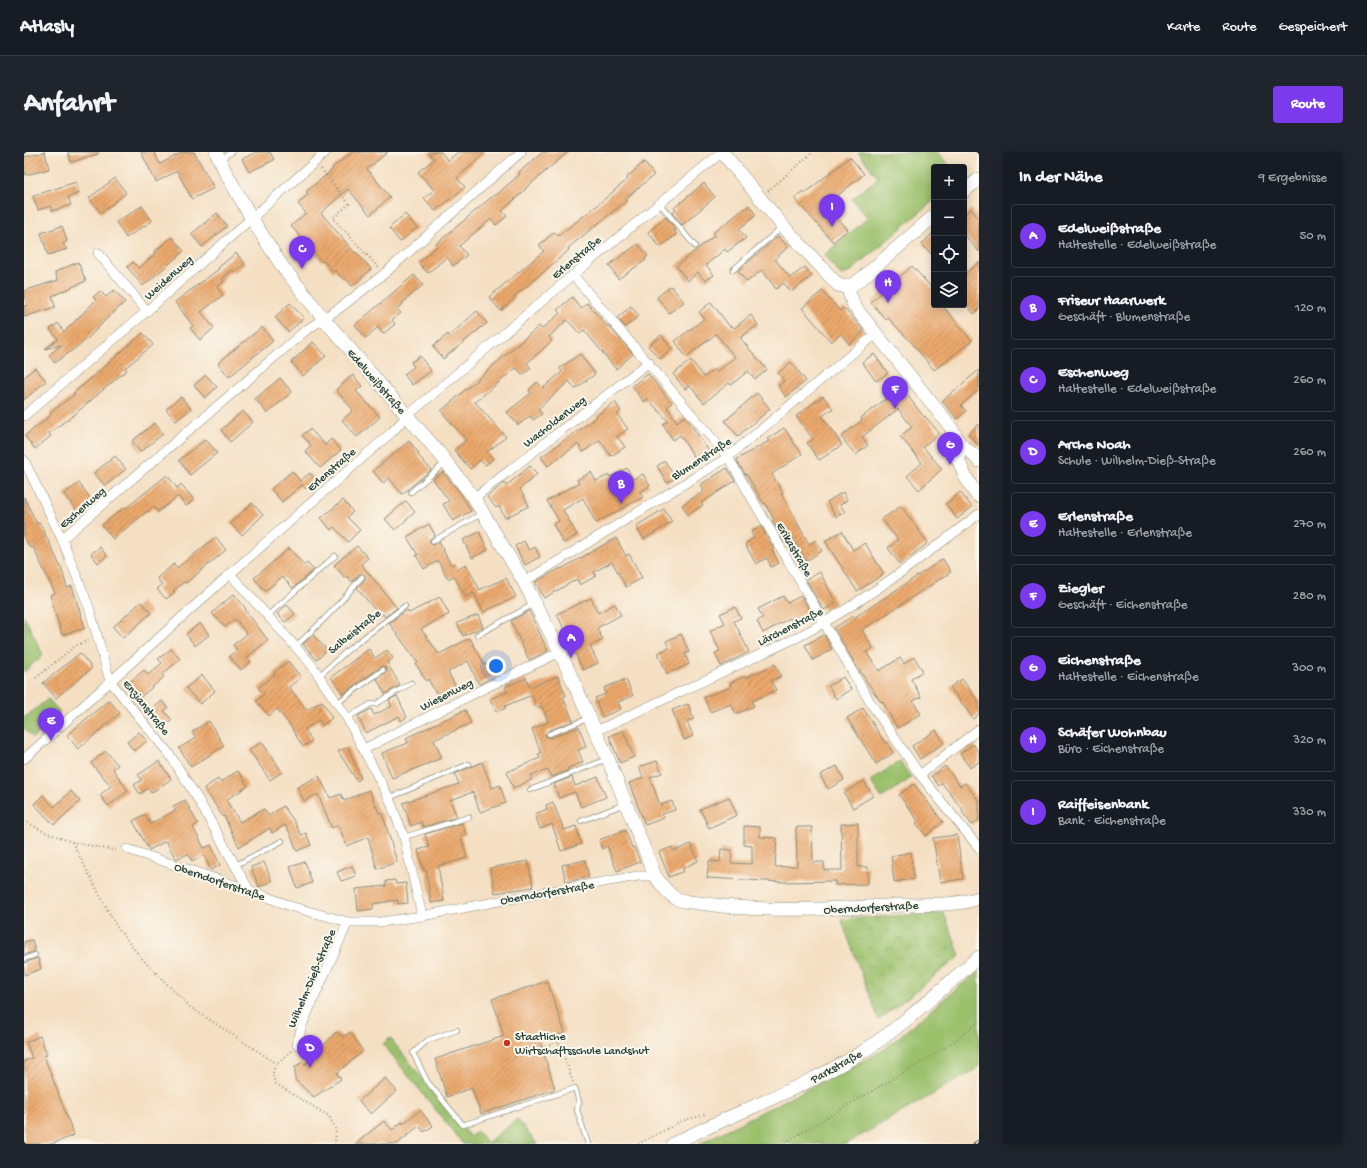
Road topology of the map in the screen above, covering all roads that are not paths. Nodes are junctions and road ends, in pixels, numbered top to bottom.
1 (232, 152) edge
2 (326, 152) edge
3 (521, 152) edge
4 (722, 152) edge
5 (217, 156) edge
6 (979, 179) edge
7 (967, 189) edge
8 (659, 203) junction
9 (252, 219) junction
10 (931, 219) edge
11 (783, 226) junction
12 (695, 246) dead end
13 (98, 253) dead end
14 (733, 270) dead end
15 (573, 275) junction
16 (847, 287) junction
17 (147, 311) junction
18 (324, 319) junction
19 (876, 333) junction
20 (649, 362) junction
21 (24, 416) edge
22 (407, 416) junction
23 (960, 444) junction
24 (728, 457) junction
25 (24, 460) edge
26 (979, 461) edge
27 (446, 462) junction
28 (411, 492) dead end
29 (979, 496) edge
30 (474, 498) junction
31 (483, 513) junction
32 (979, 514) edge
33 (62, 539) junction
34 (433, 541) dead end
35 (335, 556) dead end
36 (230, 574) junction
37 (362, 577) dead end
38 (524, 582) junction
39 (536, 604) junction
40 (405, 606) dead end
41 (267, 616) junction
42 (825, 623) junction
43 (477, 635) dead end
44 (295, 647) junction
45 (560, 652) junction
46 (383, 670) dead end
47 (319, 676) junction
48 (110, 681) junction
49 (411, 683) dead end
50 (337, 702) junction
51 (347, 718) junction
52 (590, 718) junction
53 (979, 729) edge
54 (596, 730) junction
55 (549, 734) dead end
56 (364, 749) junction
57 (24, 759) edge
58 (608, 759) junction
59 (469, 764) dead end
60 (920, 775) junction
61 (530, 790) dead end
62 (389, 798) junction
63 (626, 804) junction
64 (469, 817) dead end
65 (581, 821) dead end
66 (404, 837) junction
67 (282, 841) dead end
68 (979, 848) edge
69 (127, 849) road end
70 (236, 865) junction
71 (655, 876) junction
72 (249, 890) junction
73 (975, 902) edge
74 (422, 916) junction
75 (348, 922) junction
76 (34, 955) dead end
77 (979, 957) edge
78 (24, 959) edge
79 (457, 1030) dead end
80 (297, 1045) road end
81 (588, 1144) edge
82 (673, 1144) edge

1 - 5 lane, Edelweißstraße
2 - 9 street, Weidenweg
3 - 18 street, Eschenweg
4 - 8 street, Erlenstraße
4 - 11 street
5 - 9 street, Edelweißstraße
6 - 7 street
8 - 12 lane
8 - 15 street, Erlenstraße
9 - 17 street, Weidenweg
9 - 18 street, Edelweißstraße
10 - 16 street
11 - 14 lane
11 - 16 street
13 - 17 street
15 - 20 street, Erikastraße
15 - 22 street, Erlenstraße
16 - 19 street
17 - 21 street, Weidenweg
18 - 22 street, Edelweißstraße
18 - 33 street, Eschenweg
19 - 23 street
19 - 24 street, Blumenstraße
20 - 24 street, Erikastraße
20 - 30 street, Wacholderweg
22 - 27 street, Edelweißstraße
22 - 36 street, Erlenstraße
23 - 26 street
23 - 29 street
24 - 38 street, Blumenstraße
24 - 42 street, Erikastraße
25 - 33 street, Enzianstraße
27 - 28 lane
27 - 30 street, Edelweißstraße
30 - 31 street, Edelweißstraße
31 - 34 lane
31 - 38 street, Edelweißstraße
32 - 42 street, Lärchenstraße
33 - 48 street, Enzianstraße
35 - 41 lane
36 - 41 street
36 - 48 street, Erlenstraße
37 - 44 lane
38 - 39 street, Edelweißstraße
39 - 43 lane
39 - 45 street, Edelweißstraße
40 - 47 lane, Salbeistraße
41 - 44 street
42 - 54 street, Lärchenstraße
42 - 60 street, Erikastraße
44 - 47 street
45 - 52 street, Edelweißstraße
45 - 56 street, Wiesenweg
46 - 50 lane
47 - 50 street
48 - 57 street, Erlenstraße
48 - 70 street, Enzianstraße
49 - 51 lane
50 - 51 street
51 - 56 street
52 - 54 street, Edelweißstraße
52 - 55 lane
53 - 60 street
54 - 58 street, Edelweißstraße
56 - 62 street
58 - 61 lane
58 - 63 street, Edelweißstraße
59 - 62 lane
60 - 68 street, Erikastraße
62 - 66 street
63 - 65 lane
63 - 71 street, Edelweißstraße
64 - 66 lane
66 - 74 street
67 - 70 lane
69 - 72 street, Oberndorferstraße
70 - 72 street, Enzianstraße
71 - 73 street, Oberndorferstraße
71 - 74 street, Oberndorferstraße
72 - 75 street, Oberndorferstraße
74 - 75 street, Oberndorferstraße
75 - 80 street, Wilhelm-Dieß-Straße
76 - 78 lane
77 - 82 street, Parkstraße
79 - 81 lane

